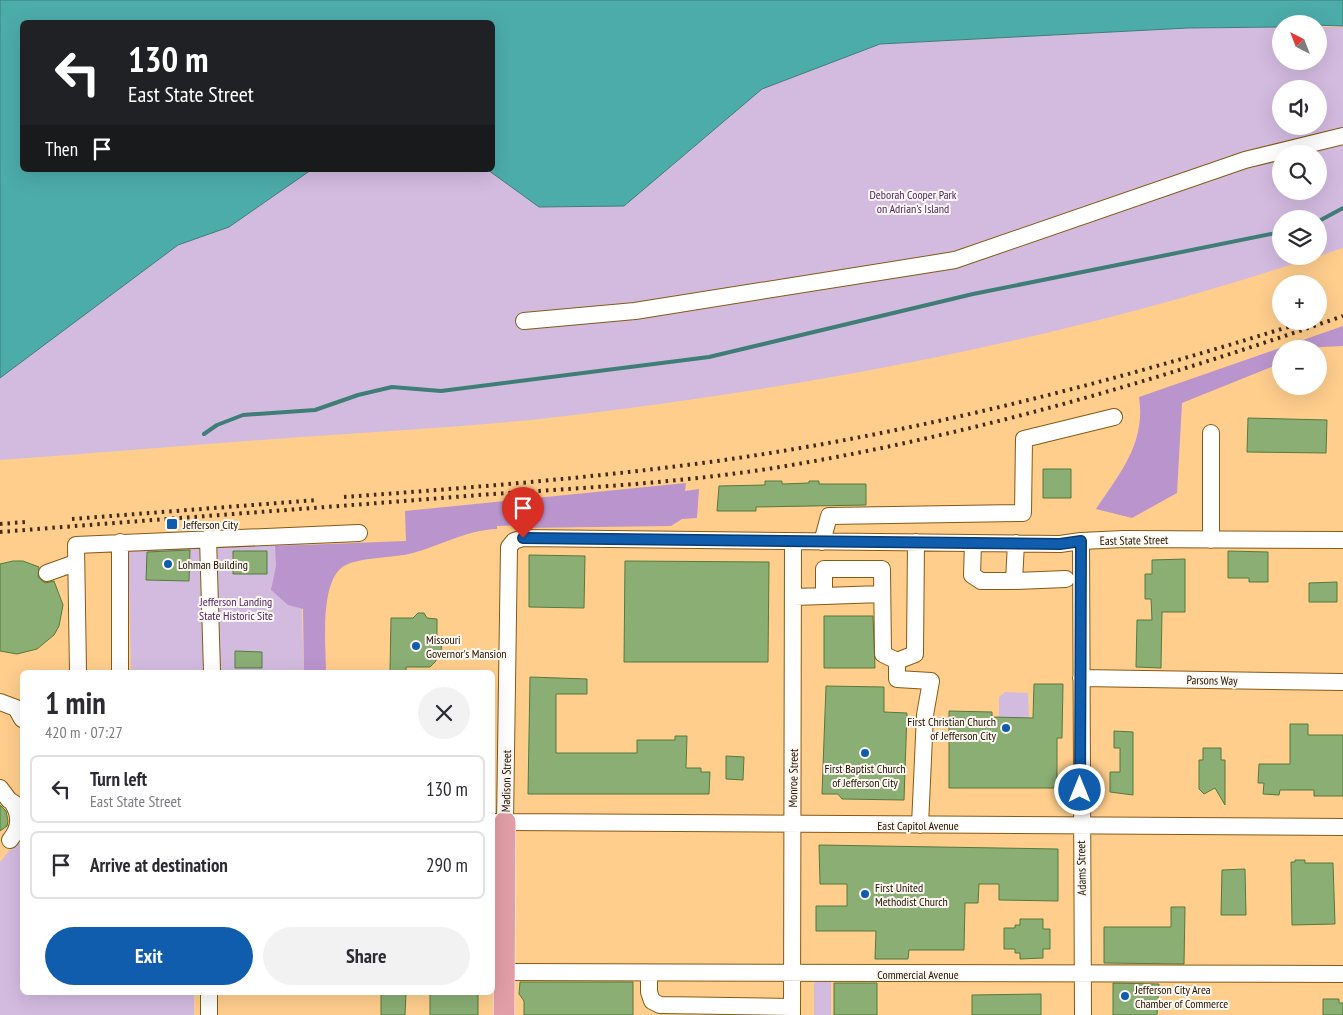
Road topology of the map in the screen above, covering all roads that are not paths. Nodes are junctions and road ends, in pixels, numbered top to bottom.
1 (1343, 136) edge
2 (524, 321) dead end
3 (1114, 417) dead end
4 (1211, 433) dead end
5 (359, 533) dead end
6 (208, 538) junction
7 (1211, 540) junction
8 (1343, 540) edge
9 (883, 541) junction
10 (1081, 541) junction
11 (120, 542) junction
12 (793, 542) junction
13 (822, 542) junction
14 (916, 542) junction
15 (973, 543) junction
16 (1016, 543) junction
17 (509, 547) joint
18 (71, 565) junction
19 (882, 569) junction
20 (50, 577) dead end
21 (1066, 579) dead end
22 (1014, 581) junction
23 (882, 594) junction
24 (794, 596) junction
25 (824, 596) junction
26 (897, 661) junction
27 (78, 670) edge
28 (120, 670) edge
29 (212, 670) edge
30 (1081, 678) junction
31 (1343, 682) edge
32 (0, 702) edge
33 (20, 715) edge
34 (9, 800) edge
35 (499, 822) edge
36 (792, 825) junction
37 (920, 825) junction
38 (1080, 826) junction
39 (1343, 827) edge
40 (7, 842) edge
41 (499, 972) edge
42 (650, 973) junction
43 (792, 973) junction
44 (1082, 974) junction
45 (1343, 974) edge
46 (209, 995) edge
47 (792, 1011) edge
48 (209, 1015) edge
49 (504, 1015) edge
50 (1082, 1015) edge

1 - 2 street
3 - 13 street
4 - 7 street
5 - 6 street
6 - 11 street
6 - 29 street
7 - 8 street, East State Street
7 - 10 street, East State Street
9 - 13 street, East State Street
9 - 14 street, East State Street
9 - 19 street
10 - 16 street, East State Street
10 - 30 street, Adams Street
11 - 18 street
11 - 28 street
12 - 13 street, East State Street
12 - 17 street, East State Street
12 - 24 street, Monroe Street
14 - 15 street, East State Street
14 - 26 street
15 - 16 street, East State Street
15 - 22 street
16 - 22 street
17 - 35 street, Madison Street
18 - 20 street
18 - 27 street
19 - 23 street
19 - 25 street
21 - 22 street
23 - 25 street
23 - 26 street
24 - 25 street
24 - 36 street, Monroe Street
26 - 37 street
30 - 31 street, Parsons Way
30 - 38 street, Adams Street
32 - 33 street
34 - 40 street
35 - 36 street, East Capitol Avenue
35 - 41 main road, Madison Street
36 - 37 street, East Capitol Avenue
36 - 43 street, Monroe Street
37 - 38 street, East Capitol Avenue
38 - 39 street, East Capitol Avenue
38 - 44 street, Adams Street
41 - 42 street, Commercial Avenue
41 - 49 main road, Madison Street
42 - 43 street, Commercial Avenue
42 - 47 street
43 - 44 street, Commercial Avenue
43 - 47 street, Monroe Street
44 - 45 street, Commercial Avenue
44 - 50 street, Adams Street
46 - 48 street

